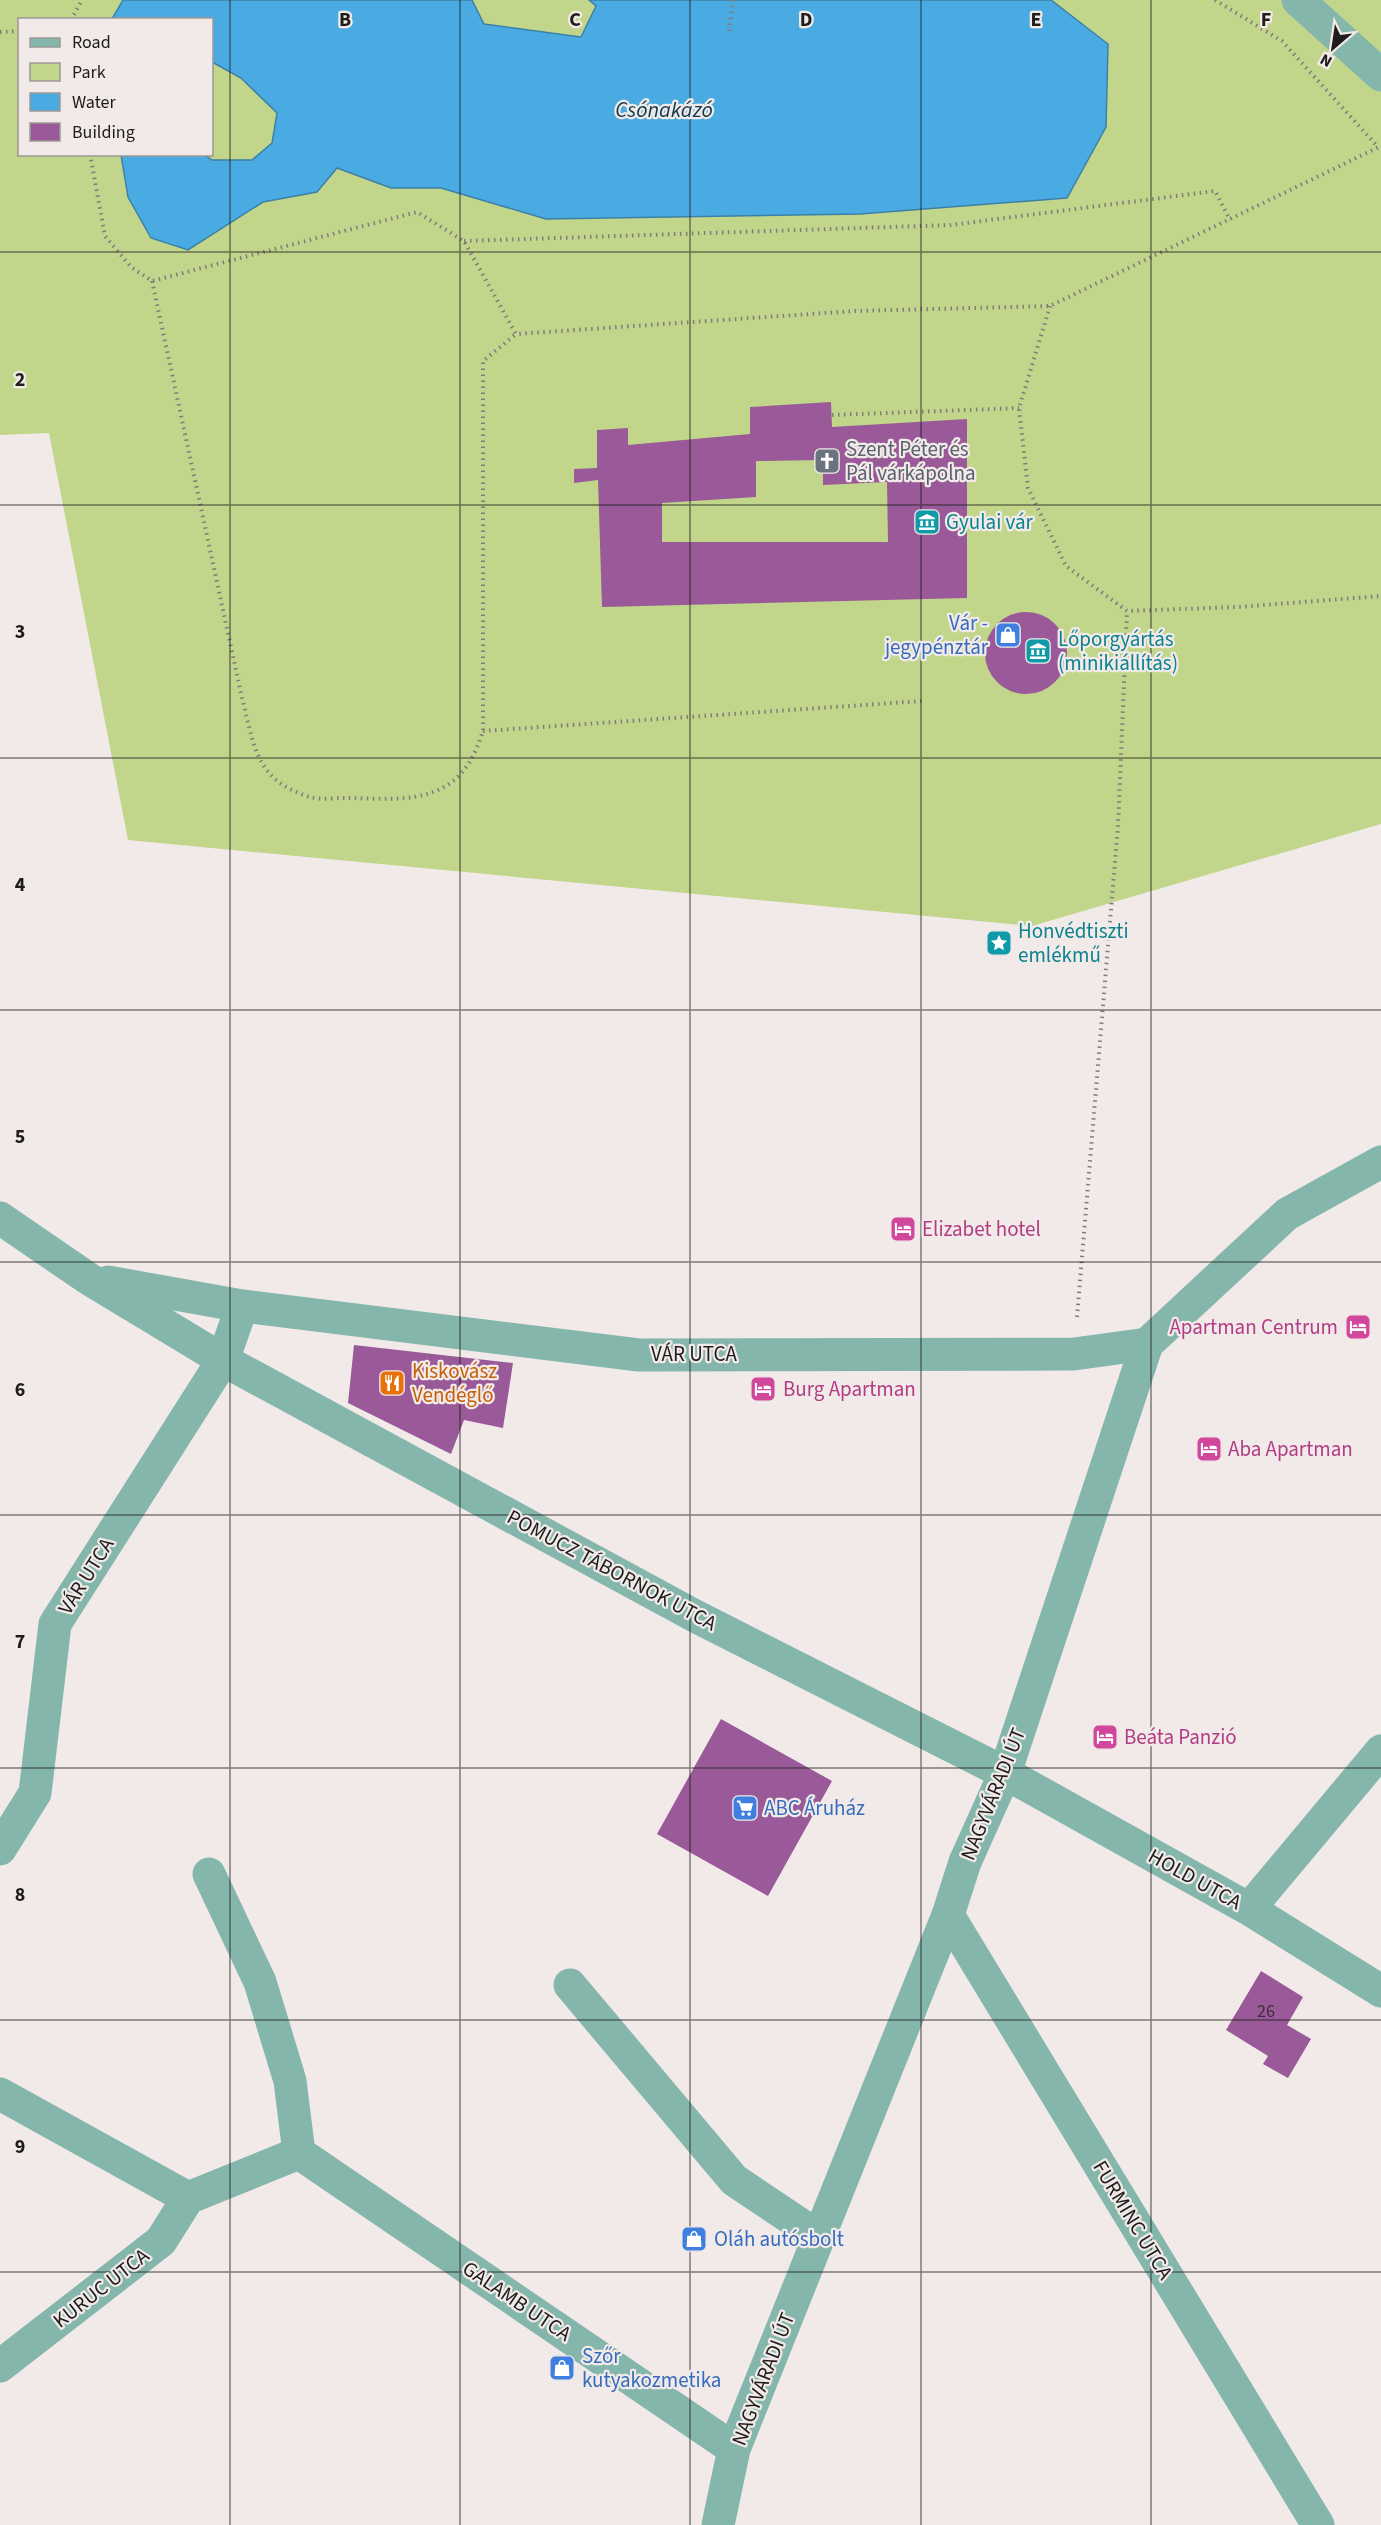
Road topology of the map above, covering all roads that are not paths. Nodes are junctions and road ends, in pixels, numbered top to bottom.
1 (1298, 0) edge
2 (1381, 75) edge
3 (1381, 1162) edge
4 (3, 1224) edge
5 (89, 1279) junction
6 (242, 1306) junction
7 (1147, 1344) junction
8 (223, 1360) junction
9 (1381, 1751) edge
10 (1005, 1773) junction
11 (0, 1849) edge
12 (209, 1874) dead end
13 (1248, 1909) junction
14 (948, 1915) junction
15 (570, 1985) dead end
16 (1381, 1991) edge
17 (0, 2094) edge
18 (299, 2153) junction
19 (188, 2198) junction
20 (819, 2237) junction
21 (0, 2366) edge
22 (734, 2449) junction
23 (718, 2525) edge
24 (1318, 2525) edge

1 - 2 street
3 - 7 street
4 - 5 street, VÁR UTCA
5 - 6 street, VÁR UTCA
5 - 8 street, VÁR UTCA
6 - 7 street, VÁR UTCA
6 - 8 street, VÁR UTCA
7 - 10 street, NAGYVÁRADI ÚT
8 - 10 street, POMUCZ TÁBORNOK UTCA
8 - 11 street, VÁR UTCA
9 - 13 street
10 - 13 street, HOLD UTCA
10 - 14 street, NAGYVÁRADI ÚT
12 - 18 street
13 - 16 street, HOLD UTCA
14 - 20 street, NAGYVÁRADI ÚT
14 - 24 street, FURMINC UTCA
15 - 20 street
17 - 19 street
18 - 19 street
18 - 22 street, GALAMB UTCA
19 - 21 street, KURUC UTCA
20 - 22 street, NAGYVÁRADI ÚT
22 - 23 street, NAGYVÁRADI ÚT

